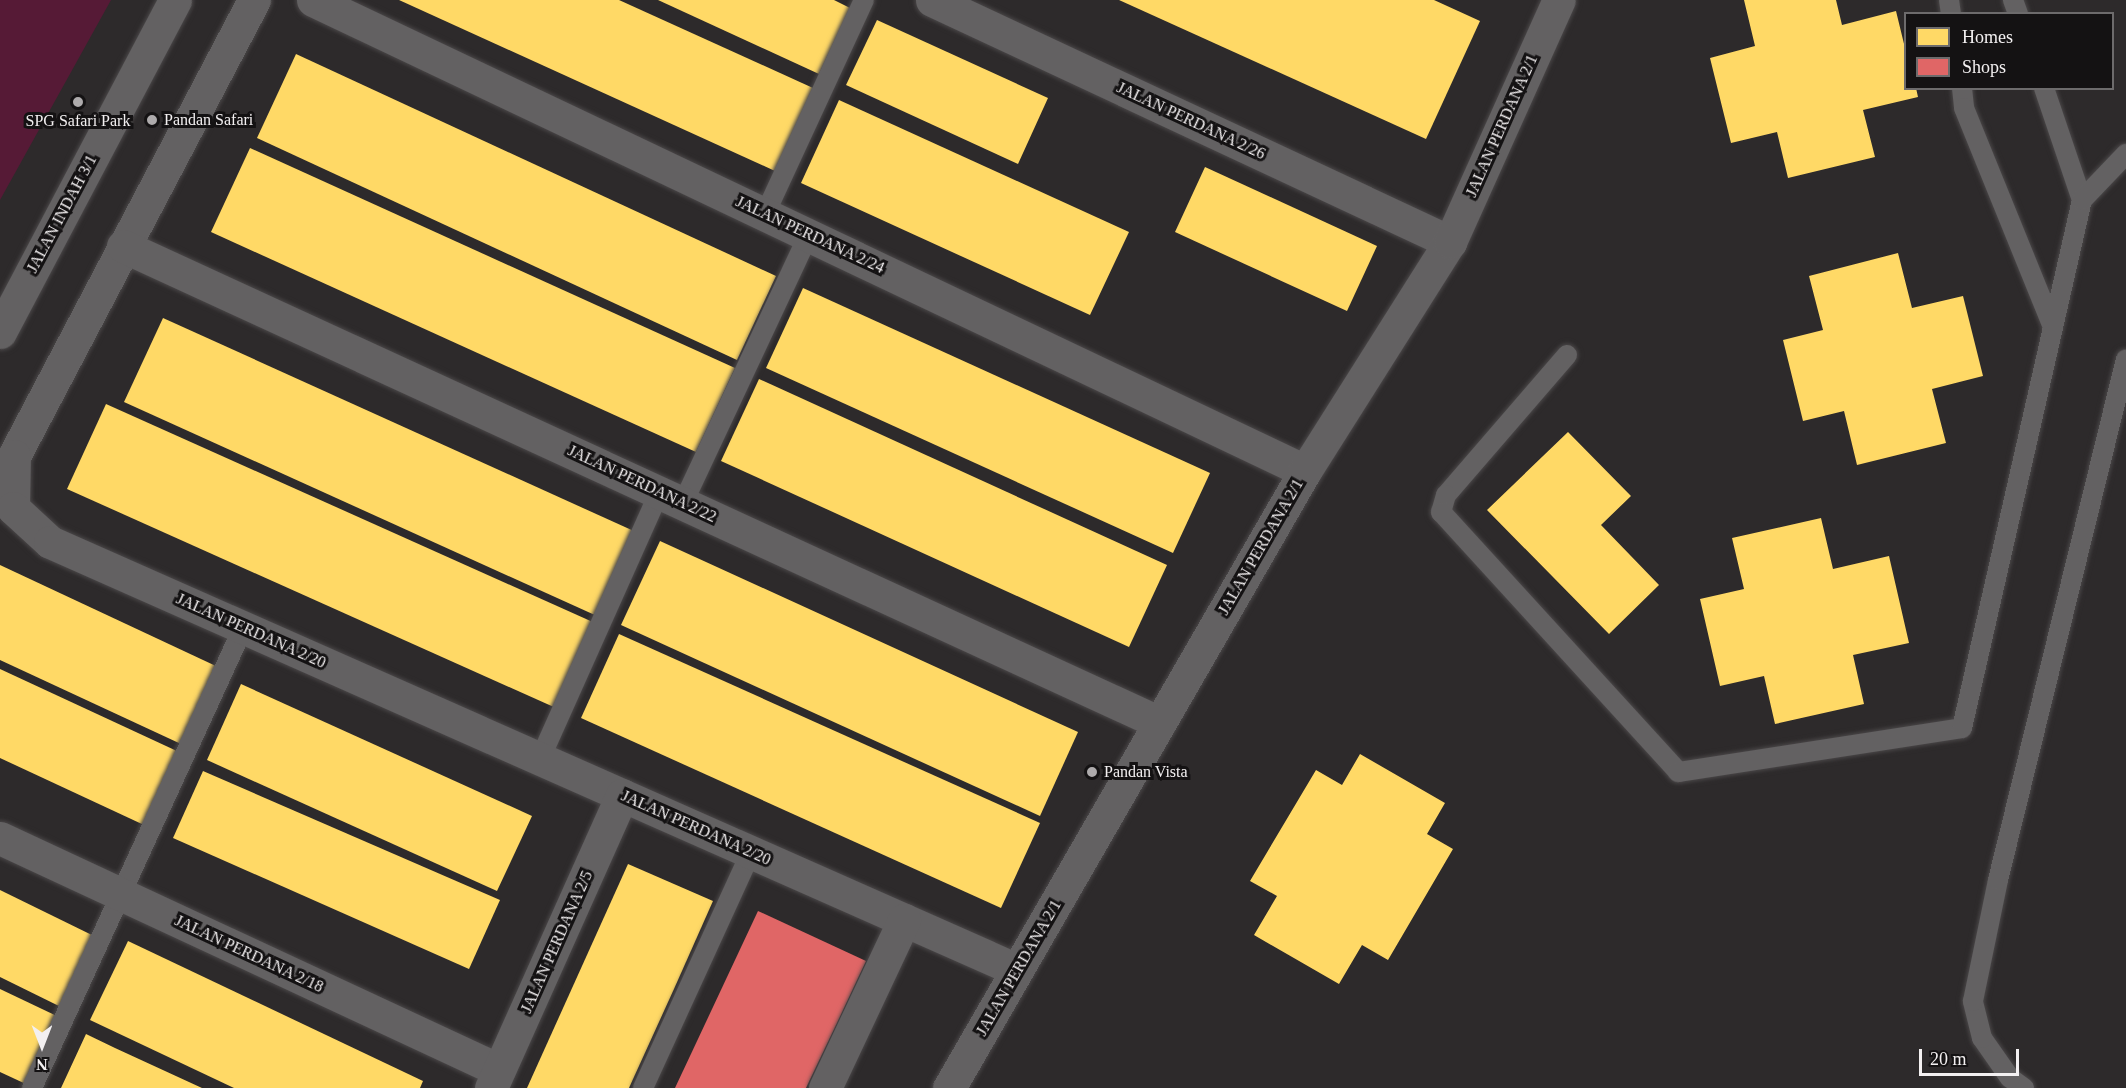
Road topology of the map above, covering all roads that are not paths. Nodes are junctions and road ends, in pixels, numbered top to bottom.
1 (175, 0) edge
2 (254, 0) edge
3 (313, 0) edge
4 (864, 0) edge
5 (932, 0) edge
6 (1559, 0) edge
7 (1962, 90) edge
8 (2045, 90) edge
9 (2126, 154) edge
10 (2082, 200) junction
11 (765, 214) junction
12 (809, 234) junction
13 (1450, 242) junction
14 (123, 246) junction
15 (2053, 327) junction
16 (0, 332) edge
17 (1567, 355) dead end
18 (2126, 359) edge
19 (1305, 471) junction
20 (671, 498) junction
21 (243, 628) junction
22 (1160, 723) junction
23 (540, 759) junction
24 (622, 795) junction
25 (0, 838) edge
26 (751, 852) junction
27 (121, 895) junction
28 (904, 920) junction
29 (1017, 970) junction
30 (495, 1079) edge
31 (32, 1088) edge
32 (643, 1088) edge
33 (825, 1088) edge
34 (950, 1088) edge
35 (2024, 1088) edge

1 - 16 street, JALAN INDAH 3/1
2 - 14 street, JALAN PERDANA 2/20
3 - 11 street, JALAN PERDANA 2/24
4 - 11 lane
5 - 13 street, JALAN PERDANA 2/26
6 - 13 street, JALAN PERDANA 2/1
7 - 15 lane
8 - 10 lane
9 - 10 lane
10 - 15 lane
11 - 12 street, JALAN PERDANA 2/24
12 - 19 street, JALAN PERDANA 2/24
12 - 20 lane
13 - 19 street, JALAN PERDANA 2/1
14 - 20 street, JALAN PERDANA 2/22
14 - 21 street, JALAN PERDANA 2/20
15 - 17 lane
18 - 35 lane
19 - 22 street, JALAN PERDANA 2/1
20 - 22 street, JALAN PERDANA 2/22
20 - 23 lane
21 - 23 street, JALAN PERDANA 2/20
21 - 27 lane
22 - 29 street, JALAN PERDANA 2/1
23 - 24 street, JALAN PERDANA 2/20
24 - 26 street, JALAN PERDANA 2/20
24 - 30 street, JALAN PERDANA 2/5
25 - 27 street, JALAN PERDANA 2/18
26 - 28 street, JALAN PERDANA 2/20
26 - 32 lane
27 - 30 street, JALAN PERDANA 2/18
27 - 31 lane
28 - 29 street, JALAN PERDANA 2/20
28 - 33 street
29 - 34 street, JALAN PERDANA 2/1

